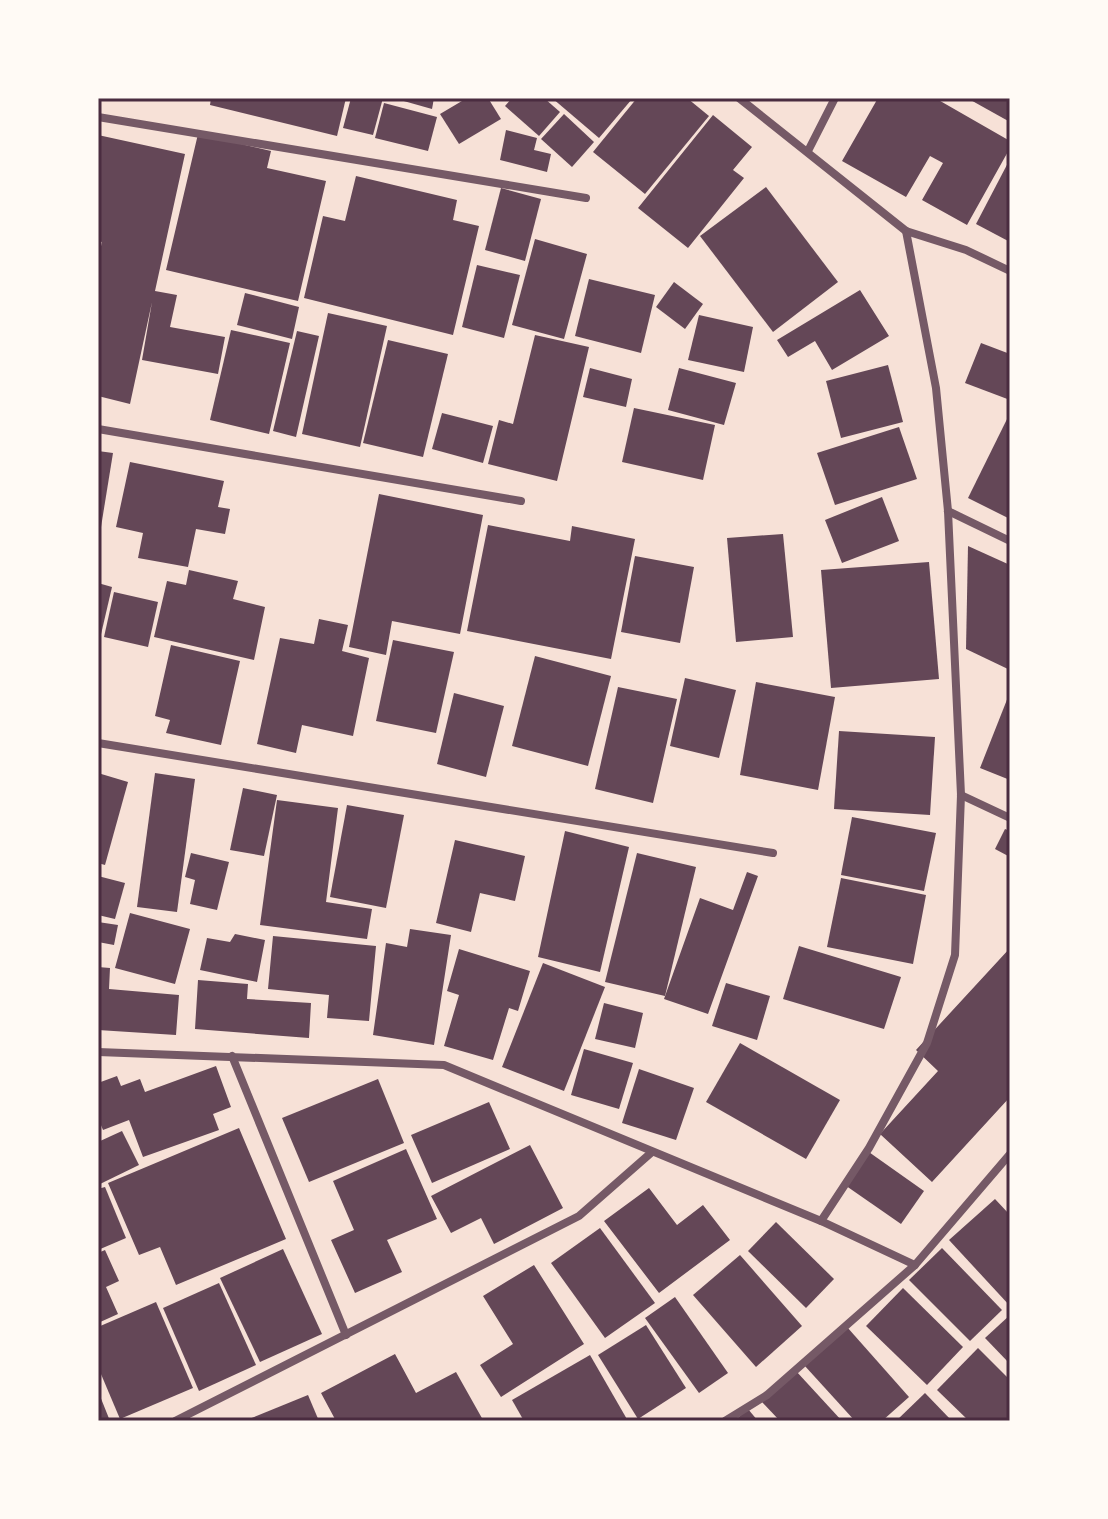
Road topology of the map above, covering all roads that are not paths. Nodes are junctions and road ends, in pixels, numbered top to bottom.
1 (739, 98) edge
2 (835, 98) edge
3 (98, 117) edge
4 (808, 151) junction
5 (586, 198) dead end
6 (906, 231) junction
7 (1010, 271) edge
8 (98, 429) edge
9 (521, 501) dead end
10 (948, 511) junction
11 (1010, 541) edge
12 (98, 743) edge
13 (961, 795) junction
14 (1010, 818) edge
15 (773, 853) dead end
16 (98, 1052) edge
17 (232, 1056) junction
18 (652, 1152) junction
19 (1010, 1154) edge
20 (821, 1221) junction
21 (915, 1265) junction
22 (346, 1335) junction
23 (175, 1421) edge
24 (725, 1421) edge

1 - 4 street
2 - 4 street
3 - 5 street
4 - 6 street
6 - 7 street
6 - 10 street
8 - 9 street
10 - 11 street
10 - 13 street
12 - 15 street
13 - 14 street
13 - 20 street
16 - 17 street
17 - 18 street
17 - 22 street
18 - 20 street
18 - 22 street
19 - 21 street
20 - 21 street
21 - 24 street
22 - 23 street

